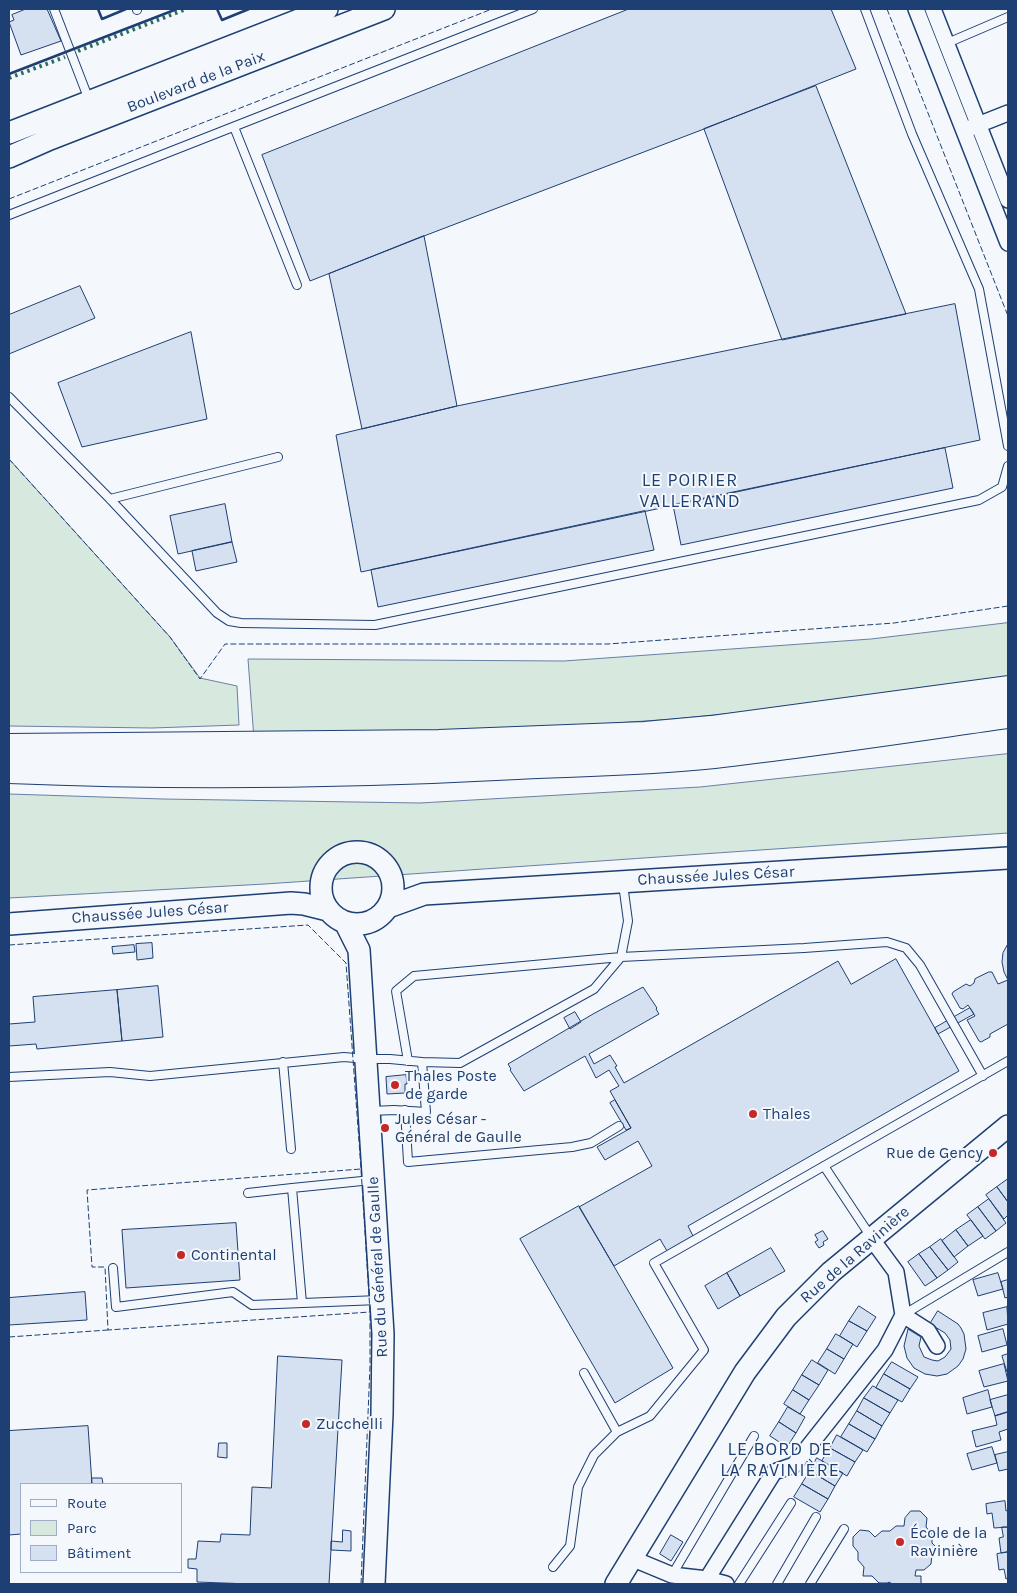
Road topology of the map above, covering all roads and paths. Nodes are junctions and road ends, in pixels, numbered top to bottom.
1 (54, 9) edge
2 (327, 9) edge
3 (384, 9) edge
4 (533, 9) edge
5 (865, 9) edge
6 (916, 9) edge
7 (933, 9) edge
8 (1008, 17) edge
9 (947, 43) junction
10 (931, 48) junction
11 (90, 101) junction
12 (1008, 113) edge
13 (978, 124) junction
14 (234, 127) junction
15 (963, 130) junction
16 (9, 133) edge
17 (9, 157) edge
18 (1008, 200) edge
19 (9, 215) edge
20 (1008, 244) edge
21 (297, 285) dead end
22 (9, 397) edge
23 (1008, 446) edge
24 (278, 457) dead end
25 (1008, 466) edge
26 (110, 499) junction
27 (1008, 690) edge
28 (1008, 714) edge
29 (9, 748) edge
30 (9, 769) edge
31 (1008, 858) edge
32 (391, 876) junction
33 (622, 882) junction
34 (321, 884) junction
35 (424, 894) junction
36 (291, 903) junction
37 (380, 914) junction
38 (337, 916) junction
39 (9, 924) edge
40 (359, 950) junction
41 (622, 956) junction
42 (366, 1059) junction
43 (408, 1061) junction
44 (283, 1062) junction
45 (422, 1062) junction
46 (1008, 1062) edge
47 (983, 1076) junction
48 (9, 1077) edge
49 (406, 1110) junction
50 (369, 1111) junction
51 (619, 1126) dead end
52 (1008, 1126) edge
53 (291, 1149) dead end
54 (824, 1166) junction
55 (374, 1180) junction
56 (292, 1188) junction
57 (248, 1193) dead end
58 (871, 1238) junction
59 (1008, 1252) edge
60 (113, 1268) dead end
61 (381, 1300) junction
62 (302, 1303) junction
63 (903, 1315) junction
64 (937, 1346) dead end
65 (584, 1373) dead end
66 (617, 1432) junction
67 (754, 1436) dead end
68 (791, 1503) dead end
69 (816, 1517) dead end
70 (844, 1529) dead end
71 (632, 1558) junction
72 (553, 1566) dead end
73 (669, 1579) edge
74 (707, 1579) junction
75 (374, 1584) edge
76 (616, 1584) edge
77 (726, 1584) edge
78 (739, 1584) edge
79 (777, 1584) edge
80 (810, 1584) edge

1 - 11 lane
2 - 11 main road, Boulevard de la Paix
3 - 17 main road, Boulevard de la Paix
4 - 14 lane
5 - 23 lane
6 - 10 street
7 - 9 street
8 - 9 lane
9 - 10 lane
9 - 13 street
10 - 15 street
11 - 16 main road, Boulevard de la Paix
12 - 13 street
13 - 15 street
13 - 18 street
14 - 19 lane
14 - 21 lane
15 - 20 street
22 - 26 lane
24 - 26 lane
25 - 26 lane
27 - 29 highway
28 - 30 highway
31 - 33 main road, Chaussée Jules César
32 - 34 main road
32 - 35 main road
32 - 37 main road
33 - 35 main road, Chaussée Jules César
33 - 41 lane
34 - 36 main road, Chaussée Jules César
34 - 38 main road
35 - 37 main road, Chaussée Jules César
36 - 38 main road, Chaussée Jules César
36 - 39 main road, Chaussée Jules César
37 - 38 main road
37 - 40 main road, Rue du Général de Gaulle
38 - 40 main road, Rue du Général de Gaulle
40 - 42 main road, Rue du Général de Gaulle
41 - 43 lane
41 - 45 lane
41 - 47 lane
42 - 43 lane
42 - 44 lane
42 - 50 main road, Rue du Général de Gaulle
43 - 45 lane
44 - 48 lane
44 - 53 lane
45 - 49 lane
46 - 47 lane
47 - 54 lane
49 - 50 lane
49 - 51 lane
50 - 55 main road, Rue du Général de Gaulle
52 - 58 main road, Rue de la Ravinière
54 - 58 lane
54 - 66 lane
55 - 56 lane
55 - 61 main road, Rue du Général de Gaulle
56 - 57 lane
56 - 62 lane
58 - 63 street
58 - 71 main road, Rue de la Ravinière
59 - 63 lane
60 - 62 lane
61 - 62 lane
61 - 75 main road, Rue du Général de Gaulle
63 - 64 street
63 - 74 street
65 - 66 lane
66 - 72 lane
67 - 73 lane
68 - 78 lane
69 - 79 lane
70 - 80 lane
71 - 73 street
71 - 76 main road, Rue de la Ravinière
73 - 74 street
74 - 77 street

